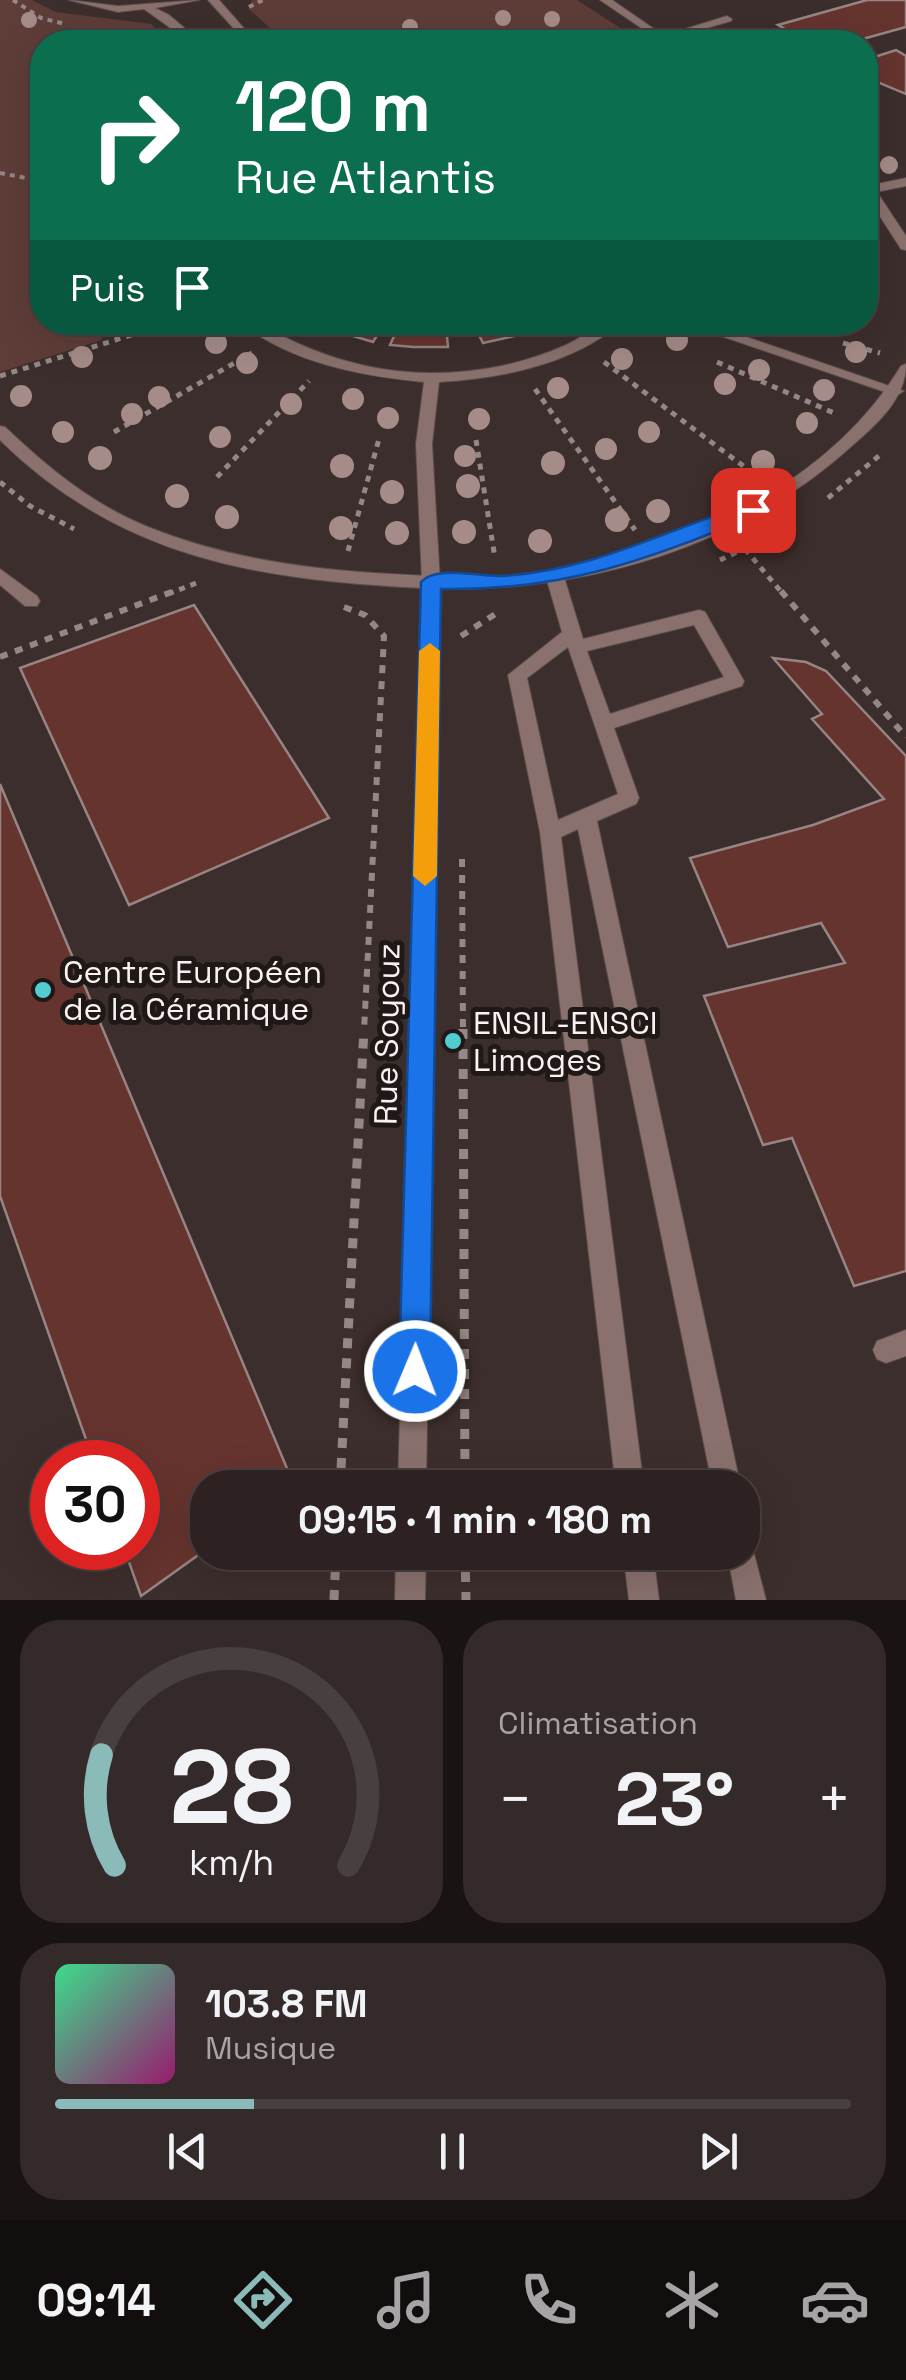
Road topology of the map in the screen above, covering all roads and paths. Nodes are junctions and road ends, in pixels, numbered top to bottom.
1 (74, 0) edge
2 (194, 0) edge
3 (213, 0) edge
4 (606, 0) edge
5 (147, 8) junction
6 (726, 19) dead end
7 (182, 30) edge
8 (240, 30) edge
9 (650, 30) edge
10 (694, 30) edge
11 (0, 173) edge
12 (30, 179) edge
13 (906, 182) edge
14 (878, 185) edge
15 (878, 201) edge
16 (905, 241) edge
17 (131, 335) edge
18 (265, 335) edge
19 (596, 335) edge
20 (728, 335) edge
21 (274, 341) junction
22 (583, 345) junction
23 (700, 354) dead end
24 (328, 360) junction
25 (520, 367) junction
26 (906, 369) edge
27 (0, 376) edge
28 (432, 380) junction
29 (901, 392) edge
30 (840, 416) dead end
31 (0, 432) edge
32 (114, 432) dead end
33 (378, 439) dead end
34 (476, 440) dead end
35 (216, 477) dead end
36 (784, 494) junction
37 (745, 549) dead end
38 (650, 551) junction
39 (0, 575) edge
40 (555, 577) junction
41 (344, 580) junction
42 (199, 582) dead end
43 (431, 582) junction
44 (501, 583) junction
45 (31, 600) dead end
46 (335, 603) dead end
47 (574, 641) junction
48 (0, 657) edge
49 (604, 724) junction
50 (906, 737) edge
51 (586, 817) junction
52 (550, 832) junction
53 (341, 1470) edge
54 (412, 1470) edge
55 (628, 1470) edge
56 (723, 1470) edge
57 (335, 1570) edge
58 (411, 1570) edge
59 (466, 1570) edge
60 (640, 1570) edge
61 (745, 1570) edge
62 (334, 1600) edge
63 (410, 1600) edge
64 (466, 1600) edge
65 (644, 1600) edge
66 (751, 1600) edge

1 - 5 street
2 - 5 street
3 - 8 street
4 - 9 street
5 - 7 street
6 - 10 street
11 - 12 path
13 - 14 street
15 - 16 street
17 - 27 path
18 - 21 street
19 - 22 street
20 - 29 street
21 - 24 street
21 - 32 path
22 - 25 street
22 - 36 path
23 - 30 path
24 - 28 street
24 - 35 path
25 - 28 street
25 - 38 path
26 - 29 street
28 - 43 street, Rue Soyouz
29 - 36 street
31 - 41 street
33 - 41 path
34 - 44 path
36 - 38 street
37 - 50 path
38 - 40 street
39 - 45 street
40 - 44 street
40 - 47 street
41 - 43 street
42 - 48 path
43 - 44 street
43 - 54 street, Rue Soyouz
46 - 53 path
47 - 49 street
47 - 49 street
47 - 52 street
49 - 51 street
51 - 52 street
51 - 56 street
52 - 55 street
57 - 62 path
58 - 63 street
59 - 64 path
60 - 65 street
61 - 66 street

